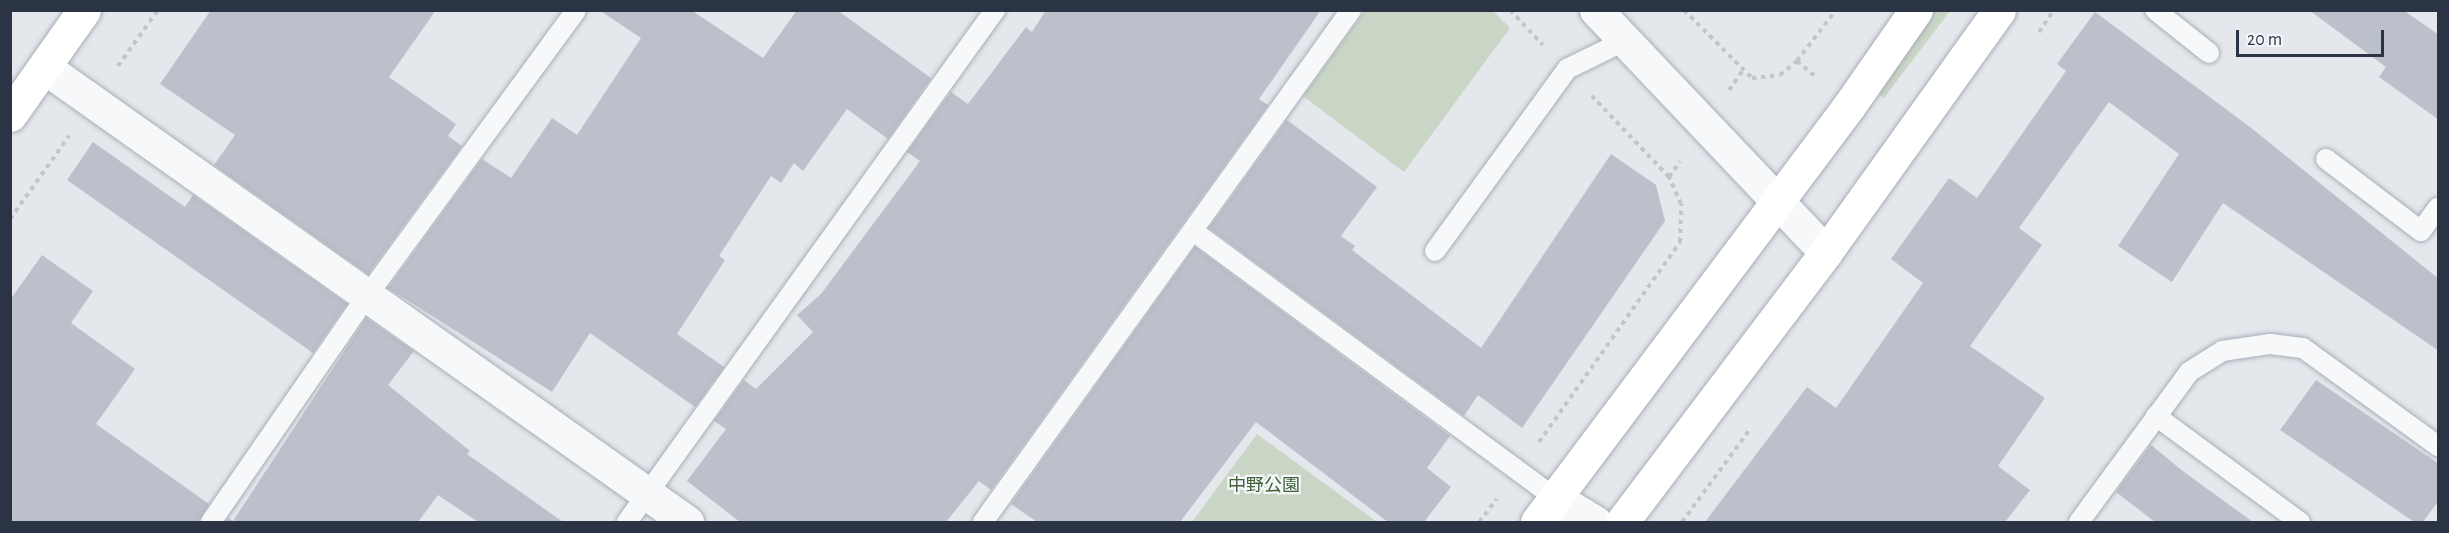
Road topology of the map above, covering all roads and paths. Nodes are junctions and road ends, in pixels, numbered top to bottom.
1 (84, 10) edge
2 (576, 10) edge
3 (995, 10) edge
4 (1351, 10) edge
5 (1510, 10) edge
6 (1596, 10) edge
7 (1684, 10) edge
8 (1836, 10) edge
9 (1916, 10) edge
10 (1999, 10) edge
11 (2155, 10) edge
12 (1624, 40) junction
13 (2209, 53) dead end
14 (44, 67) junction
15 (1567, 69) junction
16 (10, 115) edge
17 (2326, 159) dead end
18 (1778, 201) junction
19 (2439, 208) edge
20 (1193, 231) junction
21 (1435, 251) dead end
22 (1826, 252) junction
23 (367, 296) junction
24 (2156, 416) junction
25 (2439, 446) edge
26 (1519, 471) junction
27 (647, 495) junction
28 (1546, 510) edge
29 (211, 522) edge
30 (627, 522) edge
31 (687, 522) edge
32 (983, 522) edge
33 (1479, 522) edge
34 (1595, 522) edge
35 (1622, 522) edge
36 (2079, 522) edge
37 (2300, 522) edge

1 - 14 street
2 - 23 lane
3 - 27 lane
4 - 20 lane
5 - 15 path
6 - 12 street
7 - 8 path
9 - 18 street
10 - 22 street
11 - 13 lane
12 - 15 lane
12 - 18 street
14 - 16 street
14 - 23 street
15 - 21 lane
15 - 26 path
17 - 19 lane
18 - 22 street
18 - 28 street
20 - 26 lane
20 - 32 lane
22 - 35 street
23 - 27 street
23 - 29 lane
24 - 25 lane
24 - 36 lane
24 - 37 lane
26 - 28 lane
26 - 33 path
27 - 30 lane
27 - 31 street
28 - 34 street

